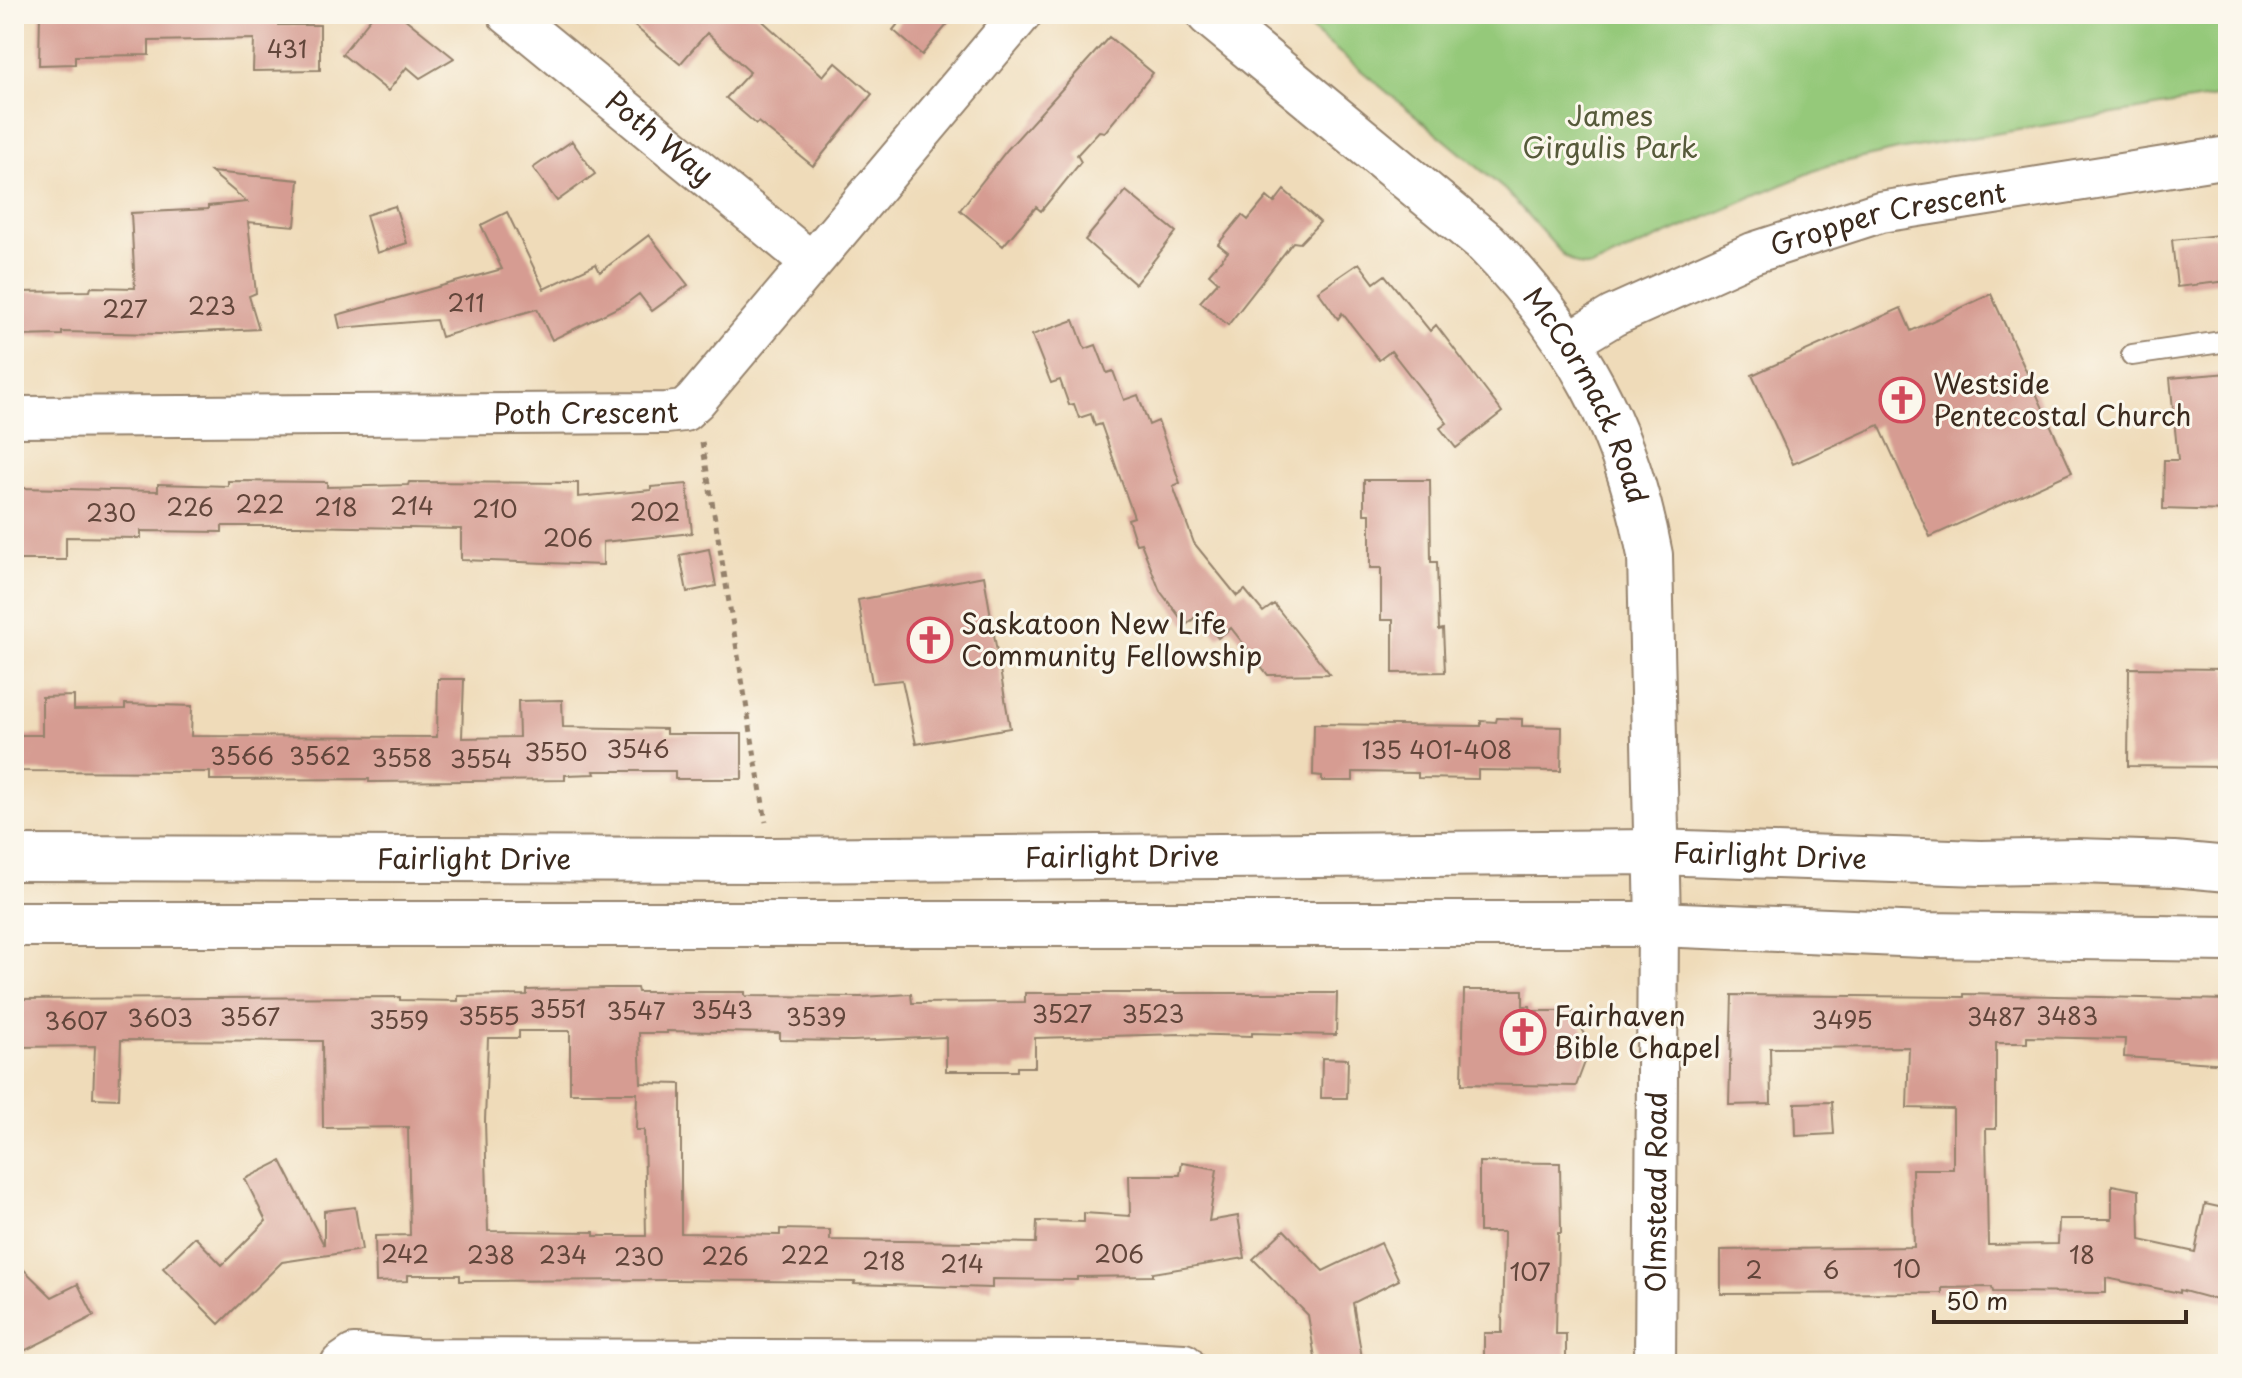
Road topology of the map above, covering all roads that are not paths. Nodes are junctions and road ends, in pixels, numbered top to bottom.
1 (508, 14) edge
2 (1021, 14) edge
3 (1209, 14) edge
4 (2228, 157) edge
5 (811, 262) junction
6 (2228, 341) edge
7 (1568, 343) junction
8 (2132, 355) dead end
9 (14, 417) edge
10 (1655, 852) junction
11 (14, 858) edge
12 (2228, 869) edge
13 (14, 924) edge
14 (1658, 924) junction
15 (2228, 939) edge
16 (341, 1364) edge
17 (1184, 1364) edge
18 (1655, 1364) edge

1 - 5 street, Poth Way
2 - 5 street, Poth Crescent
3 - 7 main road, McCormack Road
4 - 7 street, Gropper Crescent
5 - 9 street, Poth Crescent
6 - 8 lane
7 - 10 main road, McCormack Road
10 - 11 main road, Fairlight Drive
10 - 12 main road, Fairlight Drive
10 - 14 main road, McCormack Road
13 - 14 main road
14 - 15 main road
14 - 18 street, Olmstead Road
16 - 17 street

